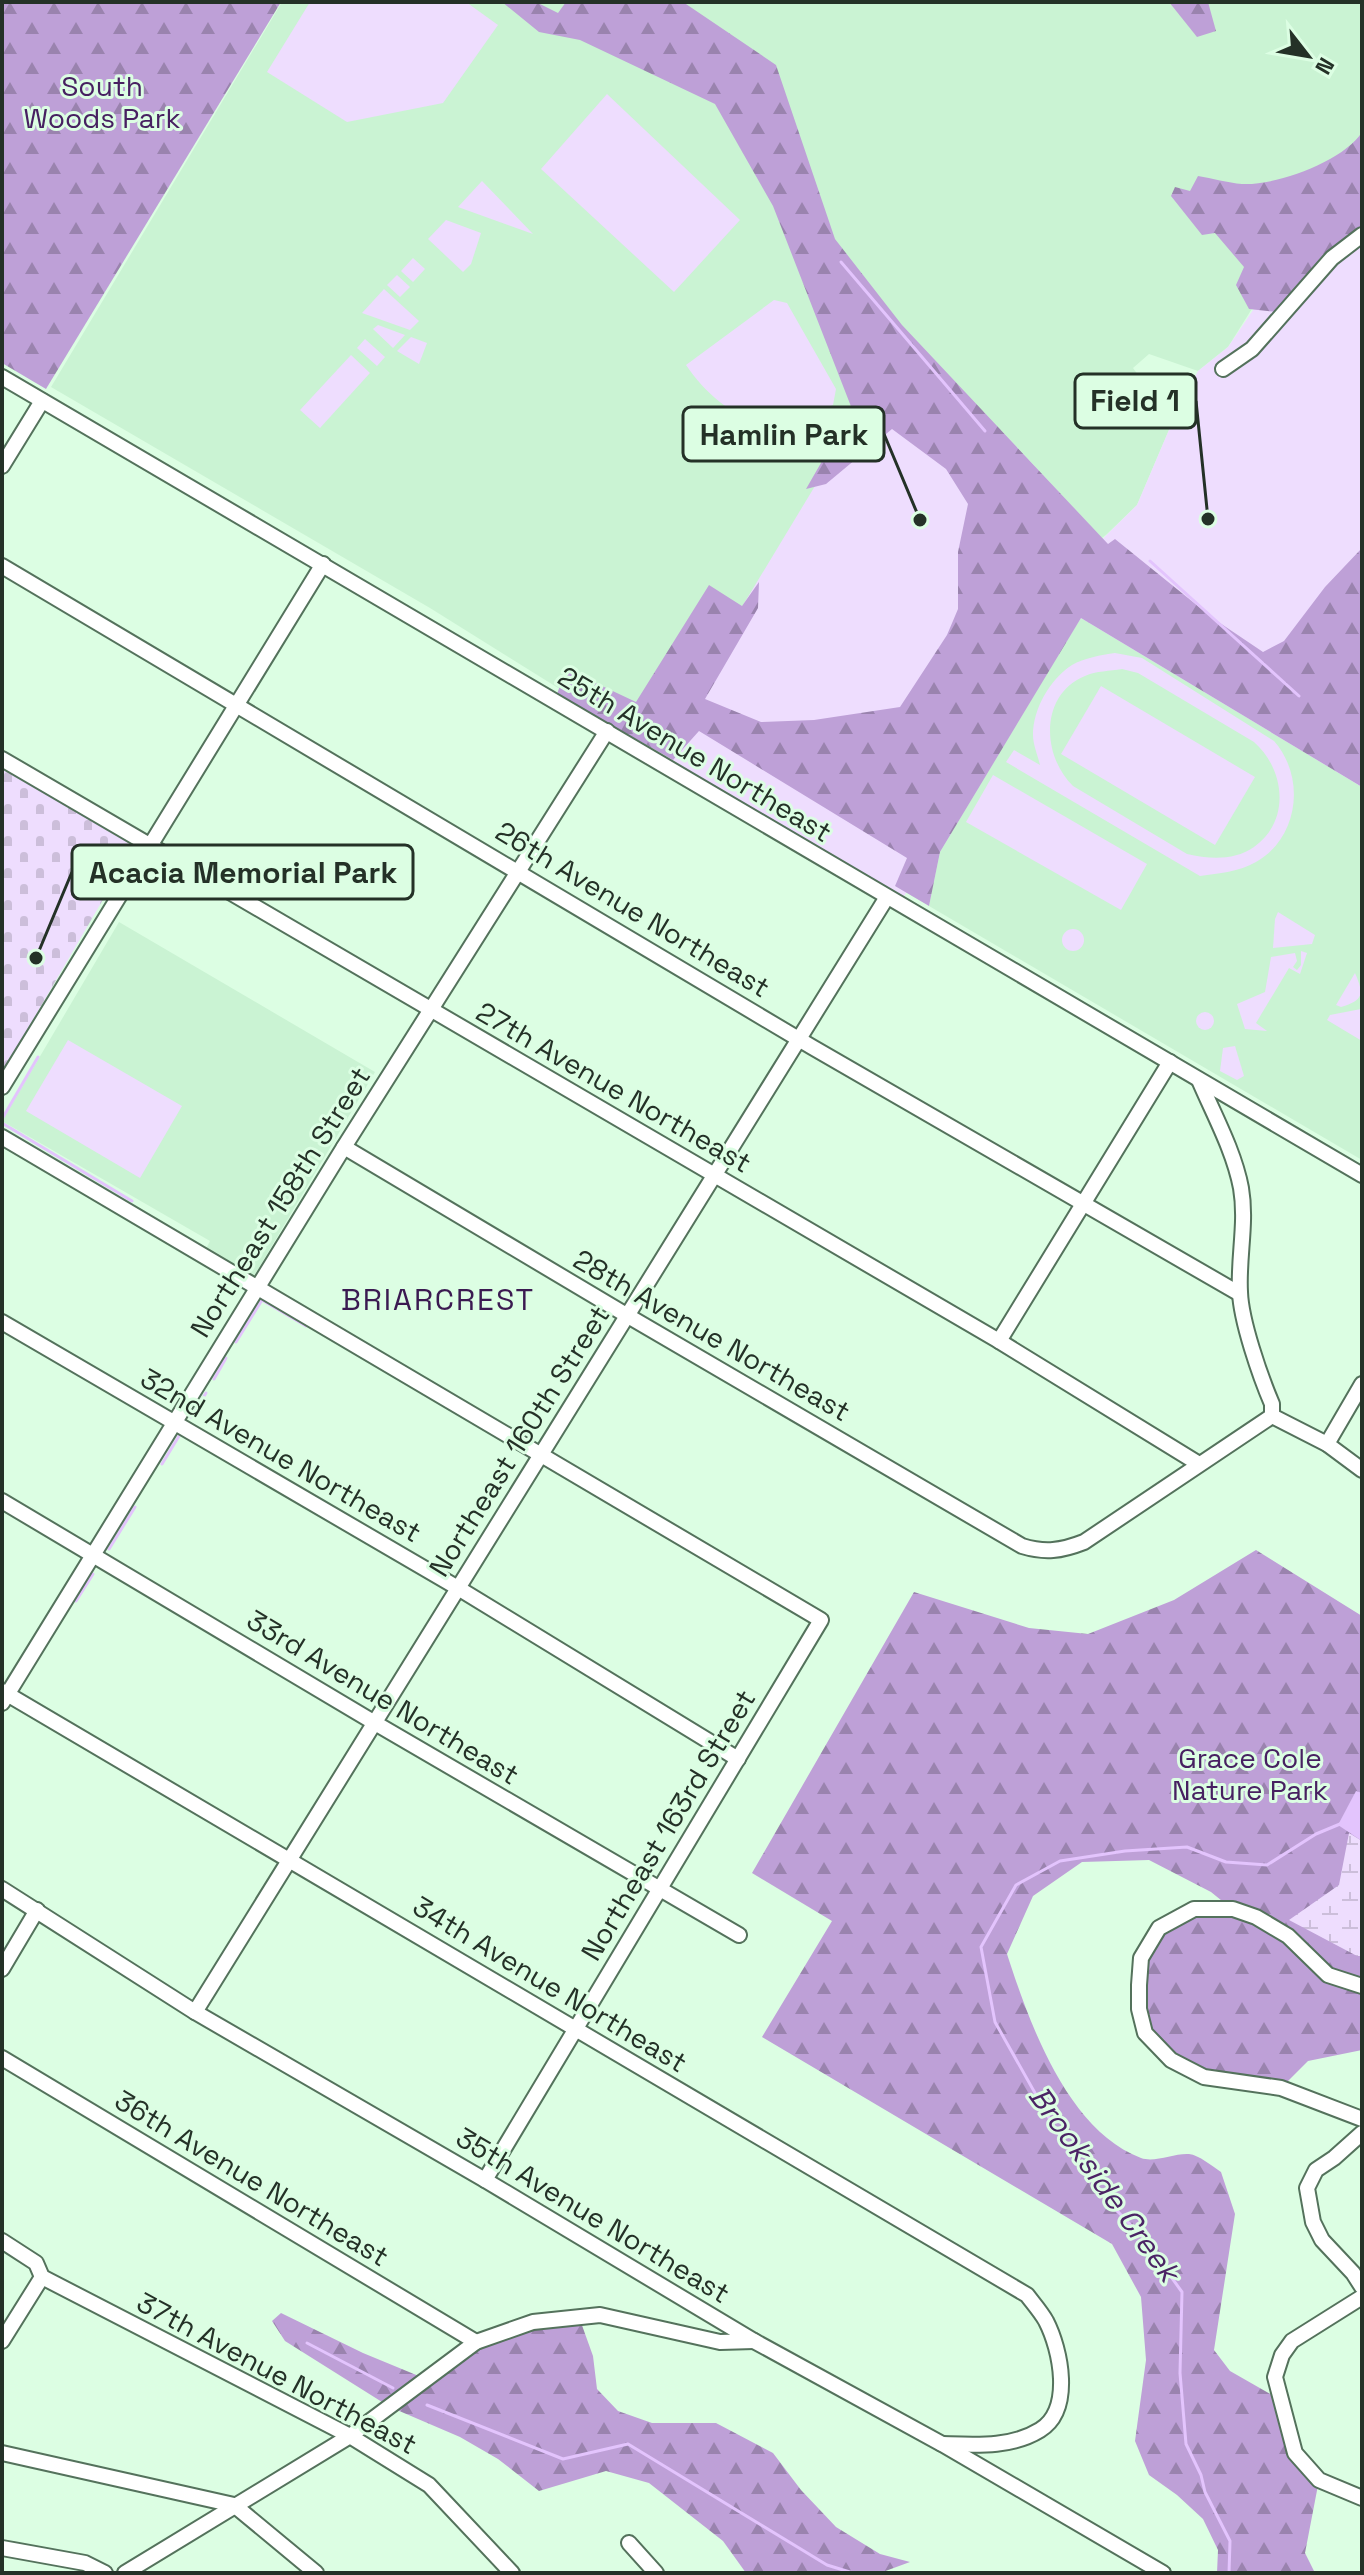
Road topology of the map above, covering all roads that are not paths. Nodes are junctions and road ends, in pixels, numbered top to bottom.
1 (1362, 235) edge
2 (1223, 369) dead end
3 (2, 377) edge
4 (42, 401) junction
5 (2, 466) edge
6 (323, 564) junction
7 (2, 566) edge
8 (236, 704) junction
9 (607, 731) junction
10 (2, 759) edge
11 (149, 844) junction
12 (518, 870) junction
13 (887, 897) junction
14 (430, 1009) junction
15 (799, 1039) junction
16 (1170, 1062) junction
17 (1199, 1080) junction
18 (2, 1087) edge
19 (2, 1137) edge
20 (344, 1147) junction
21 (1362, 1175) edge
22 (714, 1177) junction
23 (1084, 1203) junction
24 (257, 1287) junction
25 (1240, 1294) junction
26 (628, 1316) junction
27 (2, 1322) edge
28 (999, 1341) junction
29 (1362, 1384) edge
30 (1272, 1416) junction
31 (174, 1423) junction
32 (1327, 1444) junction
33 (541, 1455) junction
34 (1199, 1464) junction
35 (1362, 1470) edge
36 (2, 1501) edge
37 (91, 1554) junction
38 (458, 1588) junction
39 (4, 1696) edge
40 (375, 1723) junction
41 (738, 1759) junction
42 (290, 1859) junction
43 (2, 1889) edge
44 (660, 1889) junction
45 (37, 1910) junction
46 (739, 1935) dead end
47 (2, 1969) edge
48 (1362, 1986) edge
49 (195, 2012) junction
50 (575, 2031) junction
51 (2, 2058) edge
52 (1362, 2119) edge
53 (1362, 2133) edge
54 (485, 2180) junction
55 (2, 2241) edge
56 (42, 2277) junction
57 (1362, 2287) edge
58 (1362, 2297) edge
59 (2, 2341) edge
60 (754, 2341) junction
61 (476, 2342) junction
62 (350, 2436) junction
63 (942, 2444) junction
64 (2, 2453) edge
65 (1362, 2498) edge
66 (234, 2505) junction
67 (629, 2543) dead end
68 (2, 2548) edge
69 (105, 2573) edge
70 (125, 2573) edge
71 (316, 2573) edge
72 (512, 2573) edge
73 (656, 2573) edge
74 (1163, 2573) edge

1 - 2 street
3 - 4 street, 25th Avenue Northeast
4 - 5 street
4 - 6 street, 25th Avenue Northeast
6 - 8 street
6 - 9 street, 25th Avenue Northeast
7 - 8 street, 26th Avenue Northeast
8 - 11 street
8 - 12 street, 26th Avenue Northeast
9 - 12 street, Northeast 158th Street
9 - 13 street, 25th Avenue Northeast
10 - 11 street, 27th Avenue Northeast
11 - 14 street, 27th Avenue Northeast
11 - 18 street
12 - 14 street, Northeast 158th Street
12 - 15 street, 26th Avenue Northeast
13 - 15 street, Northeast 160th Street
13 - 16 street, 25th Avenue Northeast
14 - 20 street, Northeast 158th Street
14 - 22 street, 27th Avenue Northeast
15 - 22 street, Northeast 160th Street
15 - 23 street, 26th Avenue Northeast
16 - 17 street, 25th Avenue Northeast
16 - 23 street
17 - 21 street, 25th Avenue Northeast
17 - 25 street
19 - 24 street
20 - 24 street, Northeast 158th Street
20 - 26 street, 28th Avenue Northeast
22 - 26 street, Northeast 160th Street
22 - 28 street, 27th Avenue Northeast
23 - 25 street, 26th Avenue Northeast
23 - 28 street
24 - 31 street, Northeast 158th Street
24 - 33 street
25 - 30 street
26 - 33 street, Northeast 160th Street
26 - 34 street, 28th Avenue Northeast
27 - 31 street, 32nd Avenue Northeast
28 - 34 street, 27th Avenue Northeast
29 - 32 street
30 - 32 street
30 - 34 street
31 - 37 street, Northeast 158th Street
31 - 38 street, 32nd Avenue Northeast
32 - 35 street
33 - 38 street, Northeast 160th Street
33 - 41 street, Northeast 163rd Street
36 - 37 street, 33rd Avenue Northeast
37 - 39 street, Northeast 158th Street
37 - 40 street, 33rd Avenue Northeast
38 - 40 street, Northeast 160th Street
38 - 41 street, 32nd Avenue Northeast
39 - 42 street, 34th Avenue Northeast
40 - 42 street, Northeast 160th Street
40 - 44 street, 33rd Avenue Northeast
41 - 44 street, Northeast 163rd Street
42 - 49 street, Northeast 160th Street
42 - 50 street, 34th Avenue Northeast
43 - 45 street, 35th Avenue Northeast
44 - 46 street, 33rd Avenue Northeast
44 - 50 street, Northeast 163rd Street
45 - 47 street
45 - 49 street, 35th Avenue Northeast
48 - 52 street
49 - 54 street, 35th Avenue Northeast
50 - 54 street, Northeast 163rd Street
50 - 63 street, 34th Avenue Northeast
51 - 61 street, 36th Avenue Northeast
53 - 57 street
54 - 60 street, 35th Avenue Northeast
55 - 56 street, 37th Avenue Northeast
56 - 59 street
56 - 62 street, 37th Avenue Northeast
58 - 65 street
60 - 61 street
60 - 63 street, 35th Avenue Northeast
61 - 62 street
62 - 66 street
62 - 72 street, 37th Avenue Northeast
63 - 74 street, 35th Avenue Northeast
64 - 66 street
66 - 70 street
66 - 71 street
67 - 73 street
68 - 69 street

